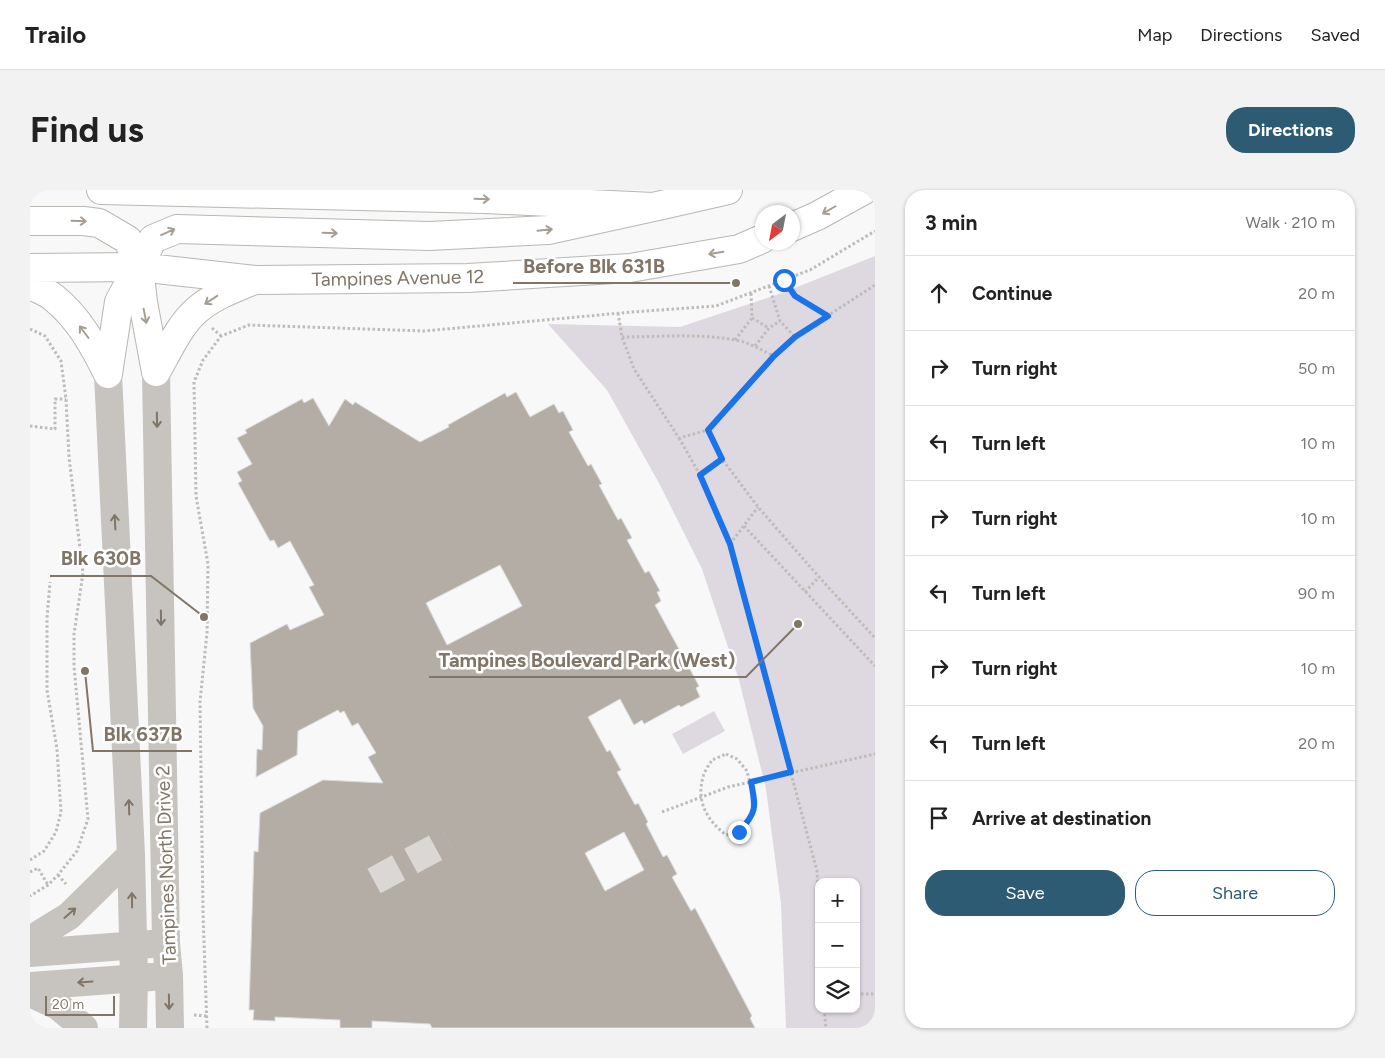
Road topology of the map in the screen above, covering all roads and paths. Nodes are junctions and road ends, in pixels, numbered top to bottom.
1 (101, 190) edge
2 (728, 190) edge
3 (864, 190) edge
4 (653, 207) junction
5 (30, 221) edge
6 (800, 223) edge
7 (875, 230) edge
8 (755, 242) edge
9 (30, 268) edge
10 (139, 268) junction
11 (256, 280) junction
12 (784, 280) junction
13 (30, 284) edge
14 (875, 285) edge
15 (769, 286) junction
16 (750, 293) junction
17 (618, 313) junction
18 (828, 316) junction
19 (752, 318) junction
20 (780, 322) junction
21 (768, 328) junction
22 (30, 329) edge
23 (622, 337) junction
24 (795, 337) junction
25 (735, 340) junction
26 (755, 346) junction
27 (774, 356) junction
28 (156, 372) junction
29 (108, 374) junction
30 (66, 399) junction
31 (30, 426) edge
32 (708, 430) junction
33 (679, 438) junction
34 (722, 459) junction
35 (700, 475) junction
36 (758, 507) junction
37 (744, 526) junction
38 (730, 544) junction
39 (819, 578) junction
40 (50, 582) dead end
41 (806, 592) junction
42 (875, 638) edge
43 (875, 666) edge
44 (875, 754) edge
45 (791, 772) junction
46 (751, 782) junction
47 (700, 798) junction
48 (662, 812) dead end
49 (131, 855) junction
50 (30, 860) edge
51 (30, 872) edge
52 (817, 878) edge
53 (48, 885) junction
54 (30, 896) edge
55 (30, 940) edge
56 (166, 943) junction
57 (133, 945) junction
58 (30, 952) edge
59 (169, 975) junction
60 (134, 978) junction
61 (30, 986) edge
62 (30, 993) edge
63 (860, 994) edge
64 (875, 994) edge
65 (824, 1013) edge
66 (84, 1028) edge
67 (133, 1028) edge
68 (170, 1028) edge
69 (207, 1028) edge
70 (826, 1028) edge

1 -> 4 main road
2 - 4 main road
3 -> 6 main road
10 -> 4 main road
5 -> 10 main road
7 - 12 path
8 -> 11 main road, Tampines Avenue 12
9 - 10 main road, Tampines Avenue 12
10 - 11 main road, Tampines Avenue 12
10 -> 28 main road
10 - 29 main road
11 -> 28 main road
12 - 15 path
12 - 18 path
29 -> 13 main road
14 - 18 path
15 - 16 path
15 - 20 path
16 - 17 path
16 - 19 path
17 - 23 path
17 - 69 path
18 - 24 path
19 - 21 path
19 - 25 path
20 - 21 path
20 - 24 path
21 - 26 path
22 - 30 path
23 - 25 path
23 - 33 path
24 - 27 path
25 - 26 path
26 - 27 path
27 - 32 path
28 -> 56 street, Tampines North Drive 2
49 -> 29 street, Tampines North Drive 2
30 - 31 path
30 - 53 path
32 - 33 path
32 - 34 path
33 - 35 path
34 - 35 path
34 - 36 path
35 - 38 path
36 - 37 path
36 - 39 path
37 - 38 path
37 - 41 path
38 - 45 path
39 - 41 path
39 - 42 path
40 - 50 path
41 - 43 path
44 - 45 path
45 - 46 path
45 - 52 path
46 - 47 path
46 - 47 path
46 - 47 path
47 - 48 path
55 -> 49 street
57 -> 49 street, Tampines North Drive 2
51 - 53 path
53 - 54 path
56 - 57 street
56 - 59 street, Tampines North Drive 2
57 - 58 street
57 - 60 street, Tampines North Drive 2
59 - 60 street
59 -> 68 street, Tampines North Drive 2
60 -> 61 street
60 - 67 street, Tampines North Drive 2
62 - 66 street
63 - 64 path
65 - 70 path

